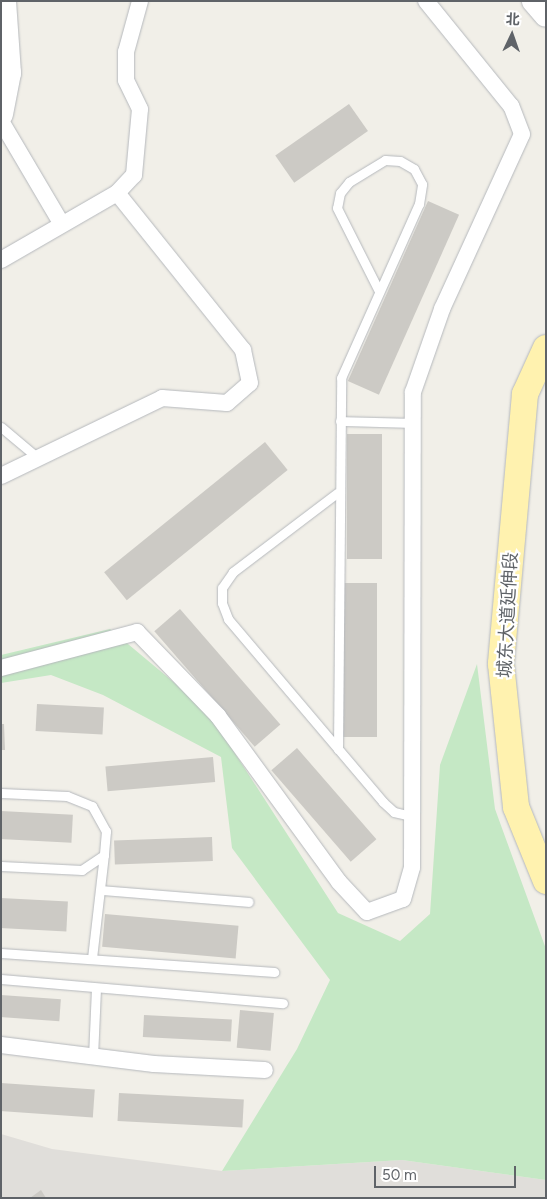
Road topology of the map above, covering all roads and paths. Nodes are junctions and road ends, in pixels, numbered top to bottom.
1 (140, 1) edge
2 (426, 1) edge
3 (534, 1) edge
4 (3, 8) edge
5 (546, 14) edge
6 (1, 114) edge
7 (1, 121) edge
8 (117, 193) junction
9 (61, 222) junction
10 (1, 260) edge
11 (379, 291) junction
12 (546, 348) edge
13 (546, 380) edge
14 (340, 421) junction
15 (410, 423) junction
16 (1, 427) edge
17 (38, 458) junction
18 (1, 476) edge
19 (337, 493) junction
20 (1, 668) edge
21 (338, 749) junction
22 (1, 793) edge
23 (412, 816) junction
24 (546, 844) edge
25 (104, 855) junction
26 (1, 866) edge
27 (546, 881) edge
28 (100, 890) junction
29 (249, 902) dead end
30 (1, 953) edge
31 (92, 958) junction
32 (274, 972) dead end
33 (1, 979) edge
34 (96, 988) junction
35 (284, 1002) dead end
36 (1, 1045) edge
37 (93, 1056) junction
38 (265, 1070) dead end

1 - 8 street
2 - 15 street
3 - 5 street
4 - 6 street
7 - 9 street
8 - 9 street
8 - 17 street
9 - 10 street
11 - 11 lane
11 - 14 lane
12 - 27 main road, 城东大道延伸段
13 - 24 main road, 城东大道延伸段
14 - 15 lane
14 - 19 lane
15 - 23 street
16 - 17 lane
17 - 18 street
19 - 21 lane
19 - 21 lane
20 - 23 street
21 - 23 lane
22 - 25 lane
25 - 26 lane
25 - 28 lane
28 - 29 lane
28 - 31 lane
30 - 31 lane
31 - 32 lane
33 - 34 lane
34 - 35 lane
34 - 37 lane
36 - 37 street
37 - 38 street

